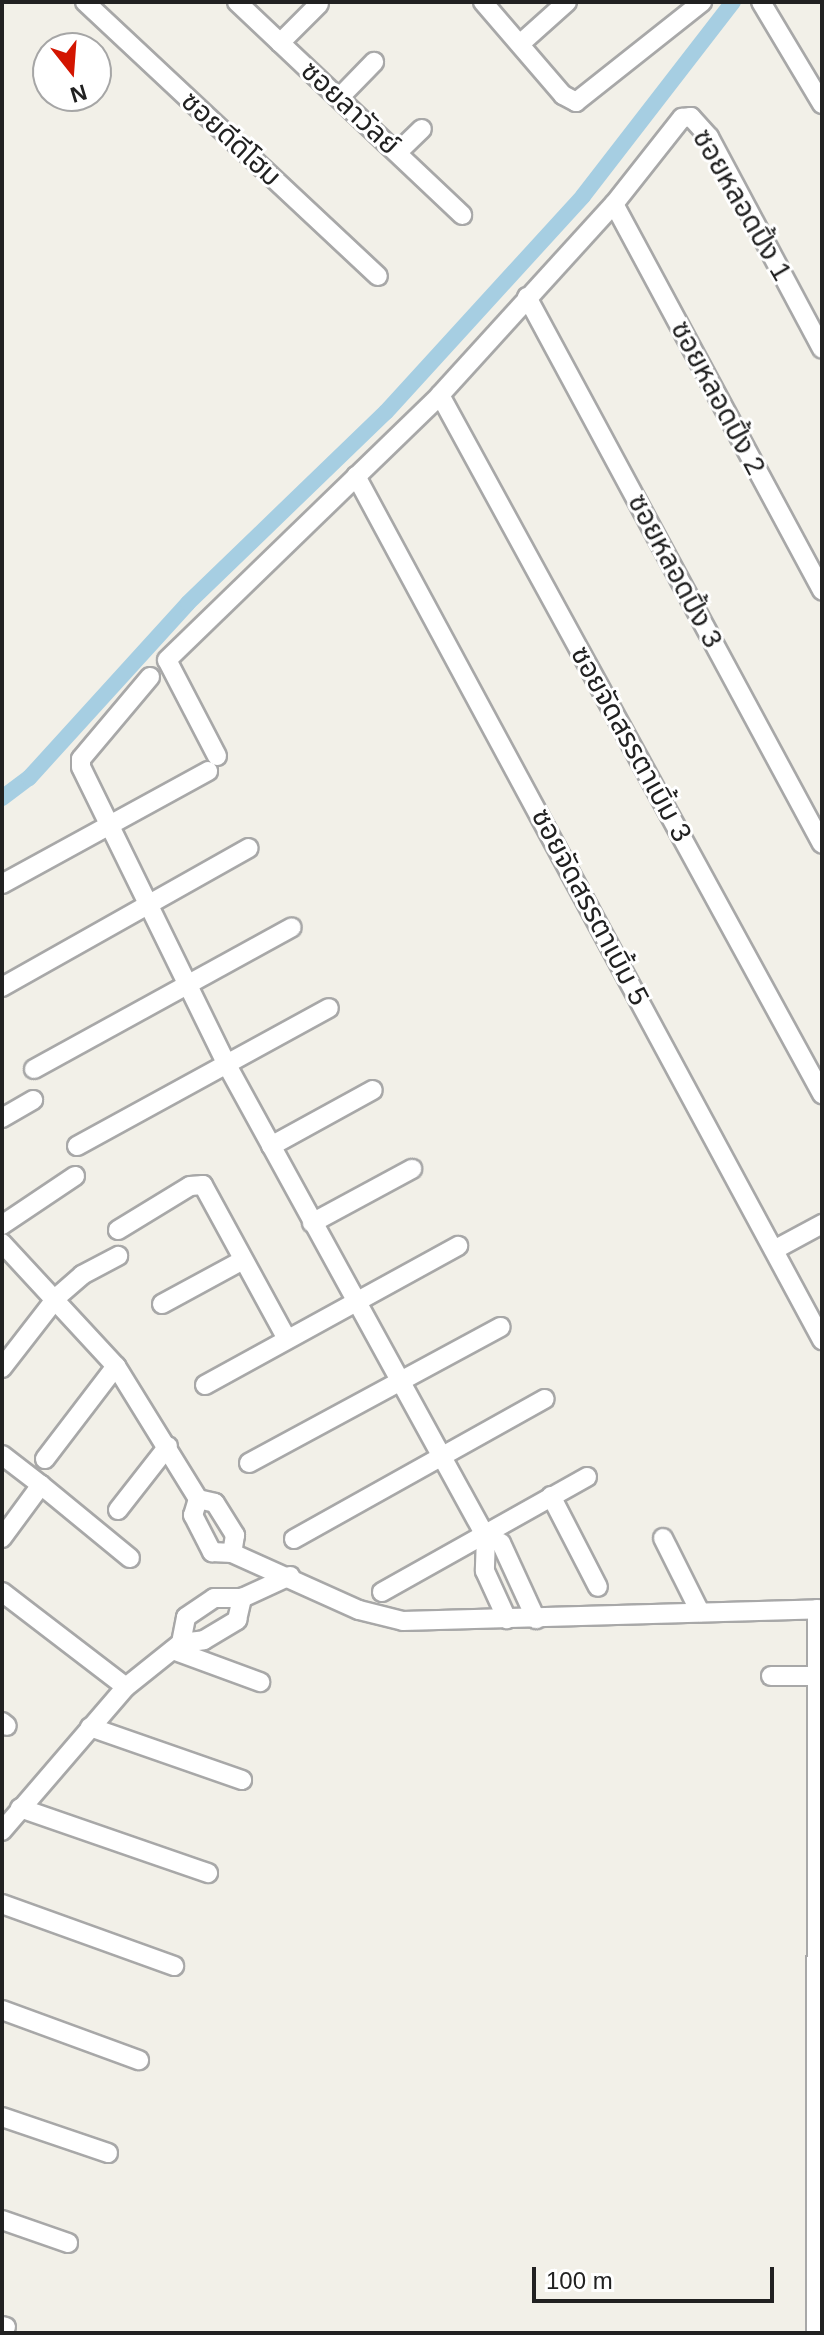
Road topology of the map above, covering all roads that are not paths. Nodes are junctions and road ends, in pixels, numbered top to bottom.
1 (85, 2) edge
2 (237, 2) edge
3 (483, 2) edge
4 (567, 2) edge
5 (702, 2) edge
6 (761, 2) edge
7 (319, 4) dead end
8 (280, 43) junction
9 (520, 44) junction
10 (374, 62) dead end
11 (340, 97) junction
12 (822, 104) edge
13 (422, 129) dead end
14 (398, 152) junction
15 (614, 204) junction
16 (462, 215) dead end
17 (378, 276) dead end
18 (527, 297) junction
19 (822, 349) edge
20 (440, 395) junction
21 (356, 476) junction
22 (822, 591) edge
23 (150, 677) dead end
24 (109, 823) junction
25 (822, 844) edge
26 (249, 848) dead end
27 (2, 884) edge
28 (149, 904) junction
29 (292, 927) dead end
30 (187, 986) junction
31 (2, 987) edge
32 (329, 1008) dead end
33 (227, 1065) junction
34 (34, 1069) dead end
35 (373, 1090) dead end
36 (822, 1094) edge
37 (33, 1100) dead end
38 (2, 1118) edge
39 (77, 1146) dead end
40 (271, 1146) junction
41 (412, 1169) dead end
42 (75, 1176) dead end
43 (312, 1223) junction
44 (822, 1224) edge
45 (2, 1225) edge
46 (118, 1230) dead end
47 (2, 1243) edge
48 (458, 1246) dead end
49 (774, 1250) junction
50 (118, 1256) dead end
51 (243, 1260) junction
52 (57, 1297) junction
53 (356, 1301) junction
54 (162, 1304) dead end
55 (501, 1327) dead end
56 (287, 1339) junction
57 (822, 1340) edge
58 (116, 1366) junction
59 (2, 1368) edge
60 (401, 1379) junction
61 (205, 1385) dead end
62 (544, 1399) dead end
63 (168, 1446) junction
64 (2, 1455) edge
65 (443, 1456) junction
66 (45, 1459) dead end
67 (249, 1463) dead end
68 (587, 1477) dead end
69 (41, 1485) junction
70 (551, 1496) junction
71 (198, 1499) junction
72 (118, 1510) dead end
73 (484, 1535) junction
74 (2, 1538) edge
75 (663, 1538) dead end
76 (294, 1539) dead end
77 (232, 1553) junction
78 (130, 1558) dead end
79 (290, 1576) junction
80 (598, 1587) dead end
81 (2, 1592) edge
82 (382, 1592) dead end
83 (242, 1598) junction
84 (819, 1609) edge
85 (700, 1612) junction
86 (507, 1619) junction
87 (536, 1619) junction
88 (177, 1647) junction
89 (771, 1676) dead end
90 (819, 1676) junction
91 (260, 1682) dead end
92 (126, 1687) junction
93 (90, 1727) junction
94 (242, 1780) dead end
95 (20, 1808) junction
96 (2, 1831) edge
97 (208, 1873) dead end
98 (2, 1904) edge
99 (174, 1966) dead end
100 (2, 2010) edge
101 (139, 2060) dead end
102 (2, 2117) edge
103 (108, 2153) dead end
104 (2, 2220) edge
105 (68, 2243) dead end
106 (816, 2333) edge

1 - 17 street, ซอยดีดีโฮม
2 - 8 street, ซอยลาวัลย์
3 - 9 street
4 - 9 street
5 - 9 street
6 - 12 street
7 - 8 street
8 - 11 street, ซอยลาวัลย์
10 - 11 street
11 - 14 street, ซอยลาวัลย์
13 - 14 street
14 - 16 street, ซอยลาวัลย์
15 - 18 street
15 - 19 street, ซอยหลอดปิ้ง 1
15 - 22 street, ซอยหลอดปิ้ง 2
18 - 20 street
18 - 25 street, ซอยหลอดปิ้ง 3
20 - 21 street
20 - 36 street, ซอยจัดสรรตาเบิ้ม 3
21 - 24 street
21 - 49 street, ซอยจัดสรรตาเบิ้ม 5
23 - 24 street
24 - 27 street
24 - 28 street
26 - 28 street
28 - 30 street
28 - 31 street
29 - 30 street
30 - 33 street
30 - 34 street
32 - 33 street
33 - 39 street
33 - 40 street
35 - 40 street
37 - 38 street
40 - 43 street
41 - 43 street
42 - 45 street
43 - 53 street
44 - 49 street
46 - 51 street
47 - 52 street
48 - 53 street
49 - 57 street, ซอยจัดสรรตาเบิ้ม 5
50 - 52 street
51 - 54 street
51 - 56 street
52 - 58 street
52 - 59 street
53 - 56 street
53 - 60 street
55 - 60 street
56 - 61 street
58 - 63 street
58 - 66 street
60 - 65 street
60 - 67 street
62 - 65 street
63 - 71 street
63 - 72 street
64 - 69 street
65 - 73 street
65 - 76 street
68 - 70 street
69 - 74 street
69 - 78 street
70 - 73 street
70 - 80 street
71 - 77 street
71 - 77 street
73 - 82 street
73 - 86 street
73 - 87 street
75 - 85 street
77 - 79 street
79 - 83 street
79 - 86 street
81 - 92 street
83 - 88 street
83 - 88 street
84 - 85 street
84 - 90 street
85 - 87 street
86 - 87 street
88 - 91 street
88 - 92 street
89 - 90 street
90 - 106 street
92 - 93 street
93 - 94 street
93 - 95 street
95 - 96 street
95 - 97 street
98 - 99 street
100 - 101 street
102 - 103 street
104 - 105 street

